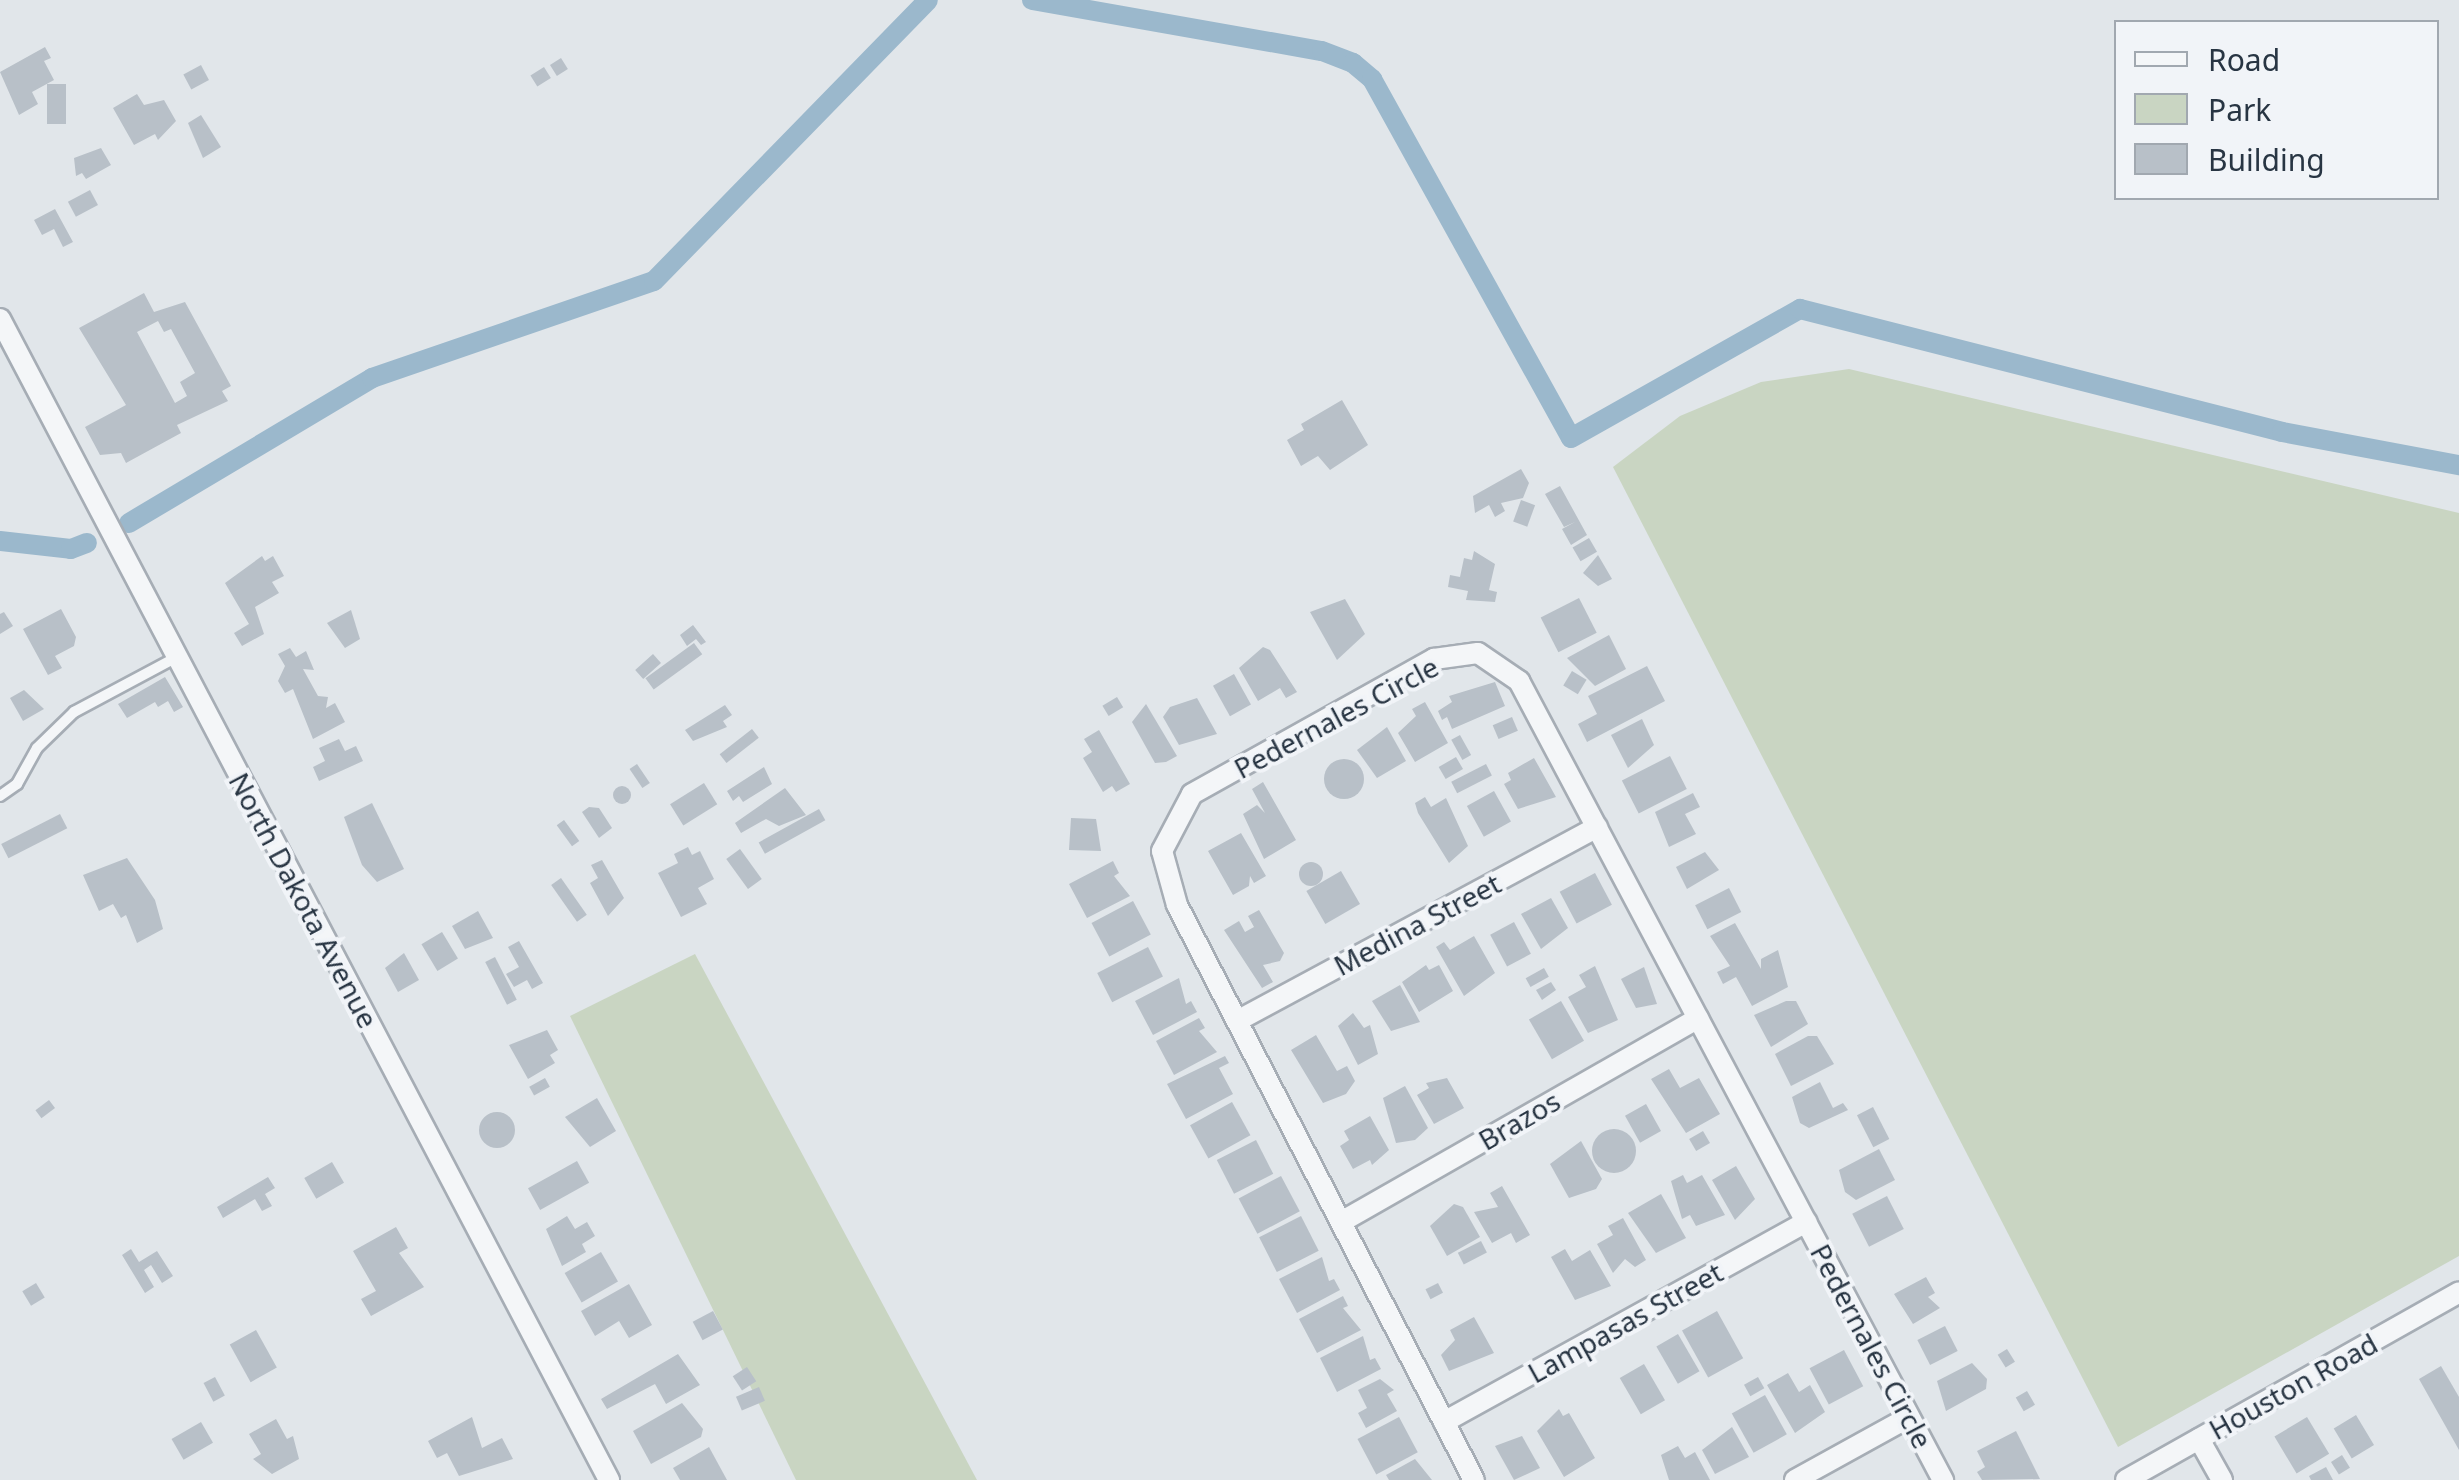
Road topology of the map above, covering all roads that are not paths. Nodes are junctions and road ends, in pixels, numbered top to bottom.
1 (0, 319) edge
2 (178, 657) junction
3 (0, 796) edge
4 (1597, 827) junction
5 (1698, 1018) junction
6 (1237, 1021) junction
7 (1340, 1222) junction
8 (1806, 1222) junction
9 (2459, 1292) edge
10 (1910, 1417) junction
11 (1444, 1422) junction
12 (2199, 1439) junction
13 (609, 1480) edge
14 (1474, 1480) edge
15 (1795, 1480) edge
16 (1943, 1480) edge
17 (2126, 1480) edge
18 (2222, 1480) edge

1 - 2 street, North Dakota Avenue
2 - 3 lane
2 - 13 street, North Dakota Avenue
4 - 5 street, Pedernales Circle
4 - 6 street, Medina Street
4 - 6 street, Pedernales Circle
5 - 7 street, Brazos
5 - 8 street, Pedernales Circle
6 - 7 street, Pedernales Circle
7 - 11 street, Pedernales Circle
8 - 10 street, Pedernales Circle
8 - 11 street, Lampasas Street
9 - 12 street, Houston Road
10 - 15 street
10 - 16 street, Pedernales Circle
11 - 14 street, Pedernales Circle
12 - 17 street, Houston Road
12 - 18 street

